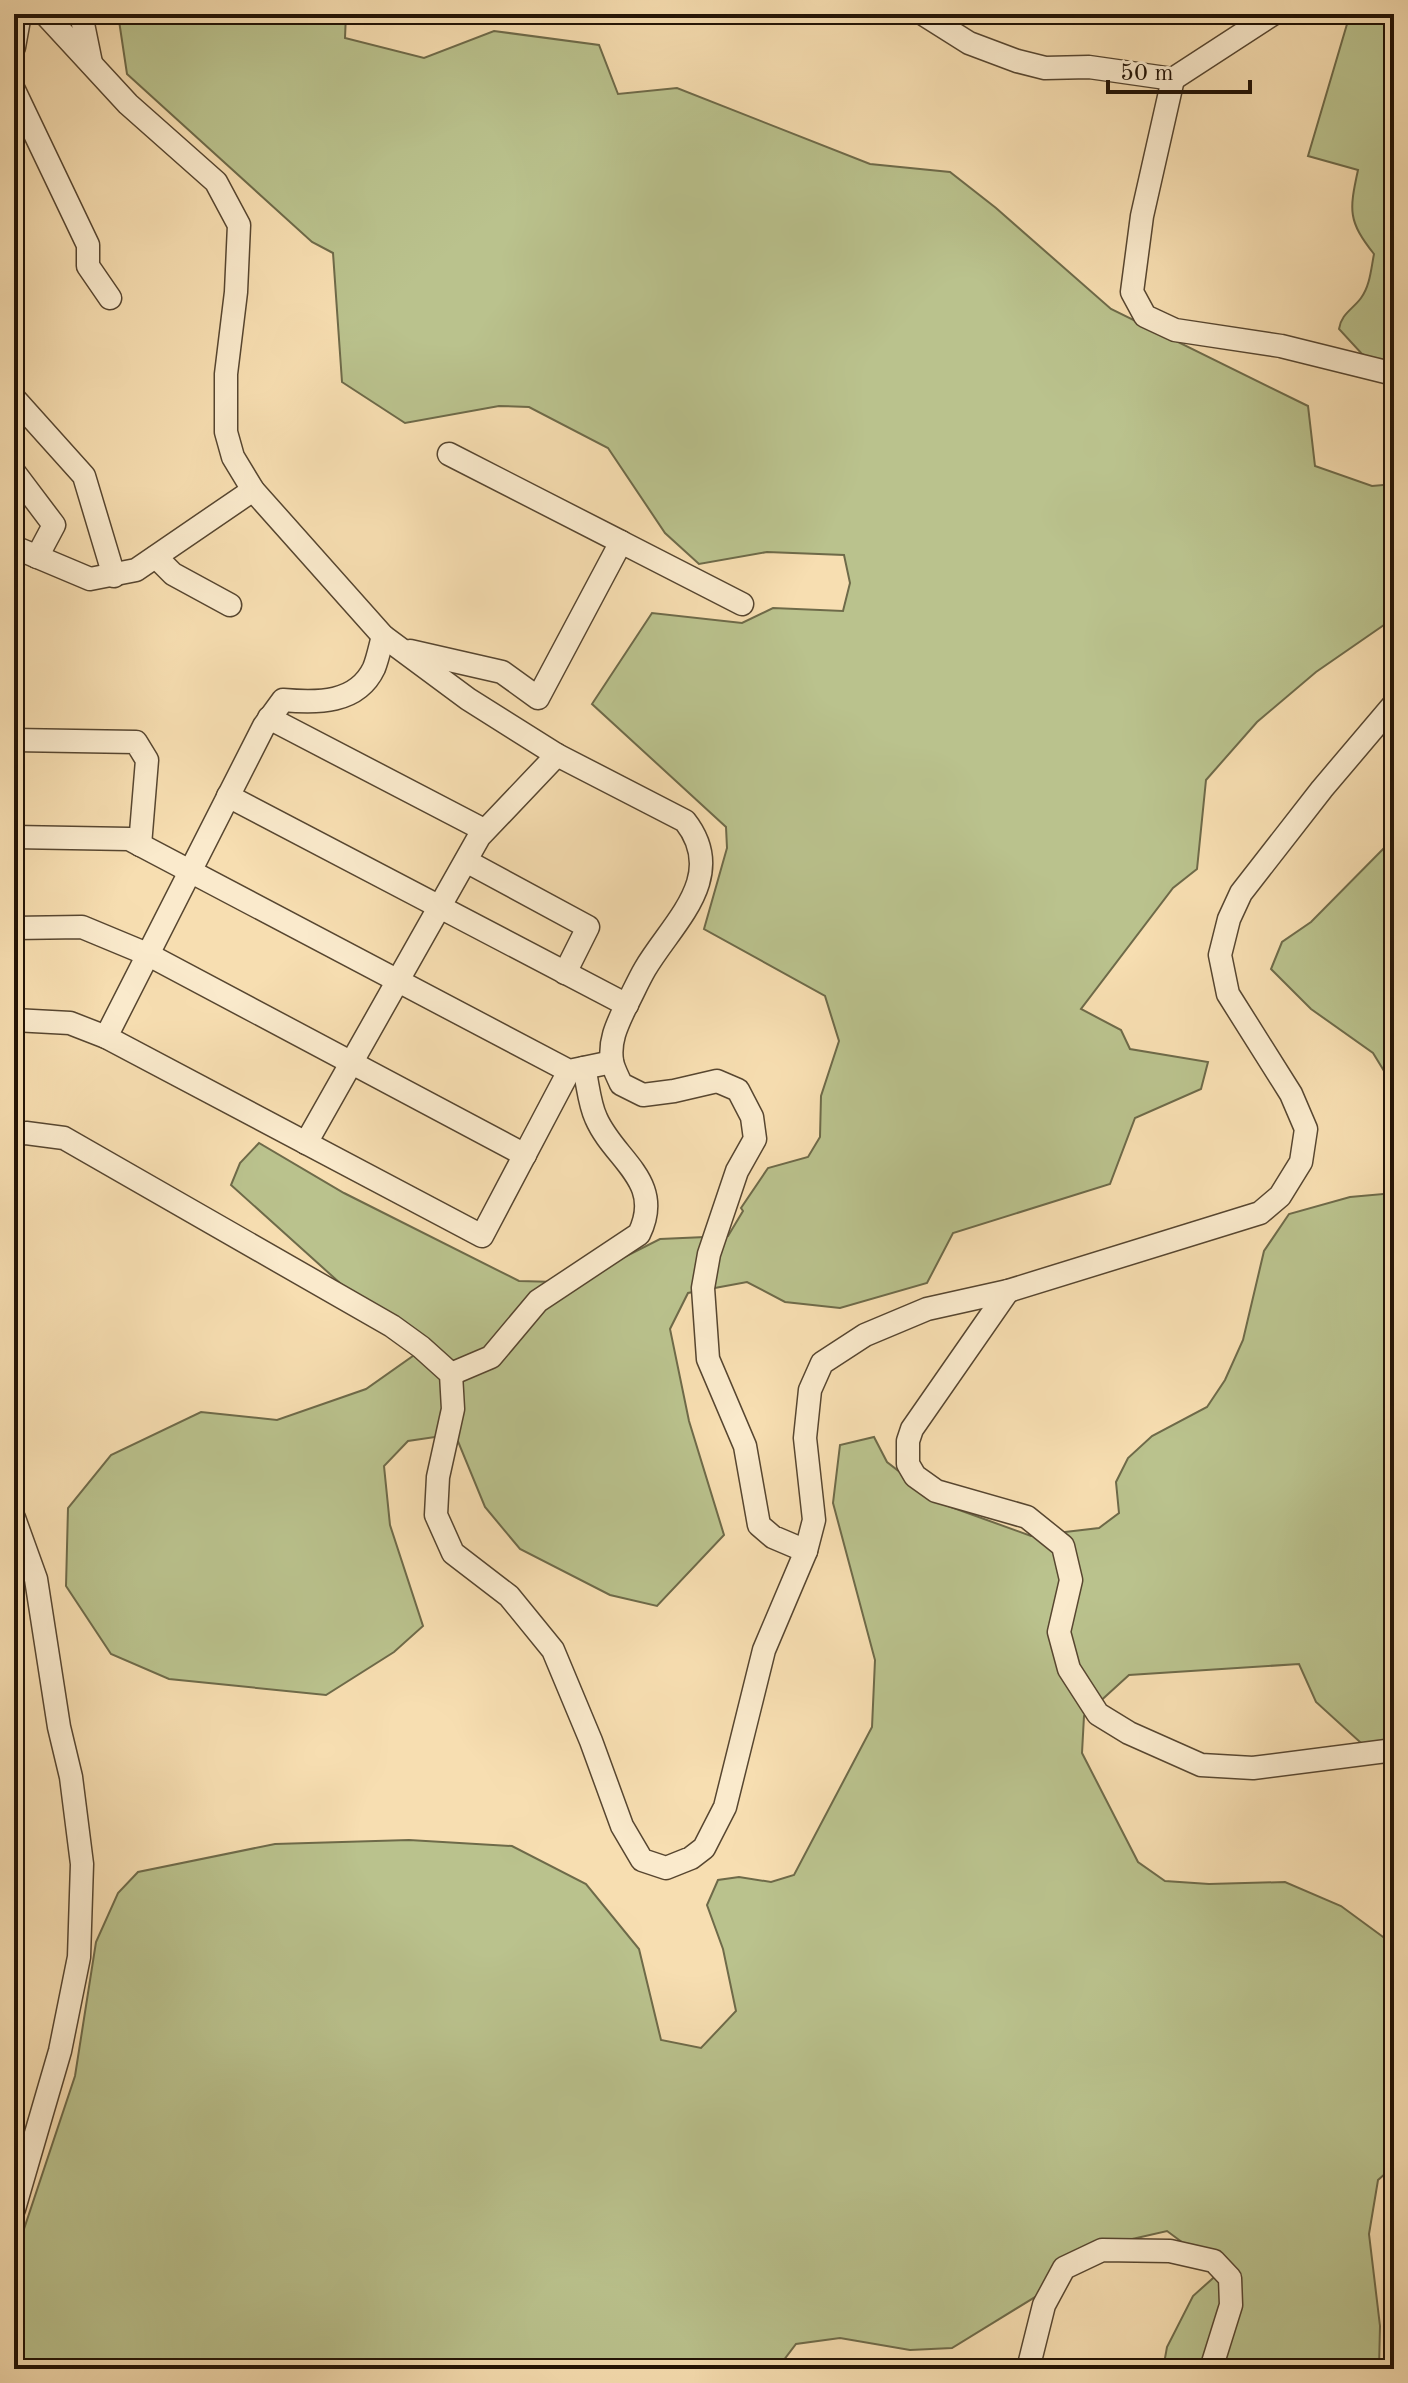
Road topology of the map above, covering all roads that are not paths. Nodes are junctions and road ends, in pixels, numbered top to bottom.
1 (20, 14) edge
2 (45, 14) edge
3 (81, 14) edge
4 (923, 14) edge
5 (1273, 14) edge
6 (14, 47) edge
7 (92, 64) junction
8 (1173, 79) junction
9 (14, 90) edge
10 (110, 298) dead end
11 (1394, 374) edge
12 (14, 398) edge
13 (449, 454) dead end
14 (14, 472) edge
15 (253, 490) junction
16 (621, 542) junction
17 (14, 547) edge
18 (37, 557) junction
19 (156, 557) junction
20 (114, 576) junction
21 (742, 604) dead end
22 (230, 605) dead end
23 (392, 643) junction
24 (1394, 704) edge
25 (269, 718) junction
26 (14, 740) edge
27 (557, 755) junction
28 (228, 796) junction
29 (484, 830) junction
30 (14, 837) edge
31 (140, 845) junction
32 (466, 861) junction
33 (189, 872) junction
34 (440, 907) junction
35 (14, 928) edge
36 (147, 954) junction
37 (565, 973) junction
38 (398, 981) junction
39 (627, 1005) junction
40 (14, 1020) edge
41 (106, 1037) junction
42 (612, 1062) junction
43 (351, 1064) junction
44 (577, 1070) junction
45 (14, 1135) edge
46 (306, 1143) junction
47 (525, 1155) junction
48 (1008, 1291) junction
49 (451, 1374) junction
50 (14, 1518) edge
51 (806, 1551) junction
52 (1394, 1750) edge
53 (14, 2209) edge
54 (1028, 2369) edge
55 (1211, 2369) edge

1 - 6 street
2 - 7 street
3 - 7 street
4 - 8 street
5 - 8 street
7 - 15 street
8 - 11 street
9 - 10 street
12 - 20 street
13 - 16 street
14 - 18 street
15 - 19 street
15 - 23 street
16 - 21 street
16 - 23 street
17 - 18 street
18 - 20 street
19 - 20 street
19 - 22 street
23 - 25 street
23 - 27 street
24 - 48 street
25 - 28 street
25 - 29 street
26 - 31 street
27 - 29 street
27 - 39 street
28 - 33 street
28 - 34 street
29 - 32 street
30 - 31 street
31 - 33 street
32 - 34 street
32 - 37 street
33 - 36 street
33 - 38 street
34 - 37 street
34 - 38 street
35 - 36 street
36 - 41 street
36 - 43 street
37 - 39 street
38 - 43 street
38 - 44 street
39 - 42 street
40 - 41 street
41 - 46 street
42 - 44 street
42 - 51 street
43 - 46 street
43 - 47 street
44 - 47 street
44 - 49 street
45 - 49 street
46 - 47 street
48 - 51 street
48 - 52 street
49 - 51 street
50 - 53 street
54 - 55 street

